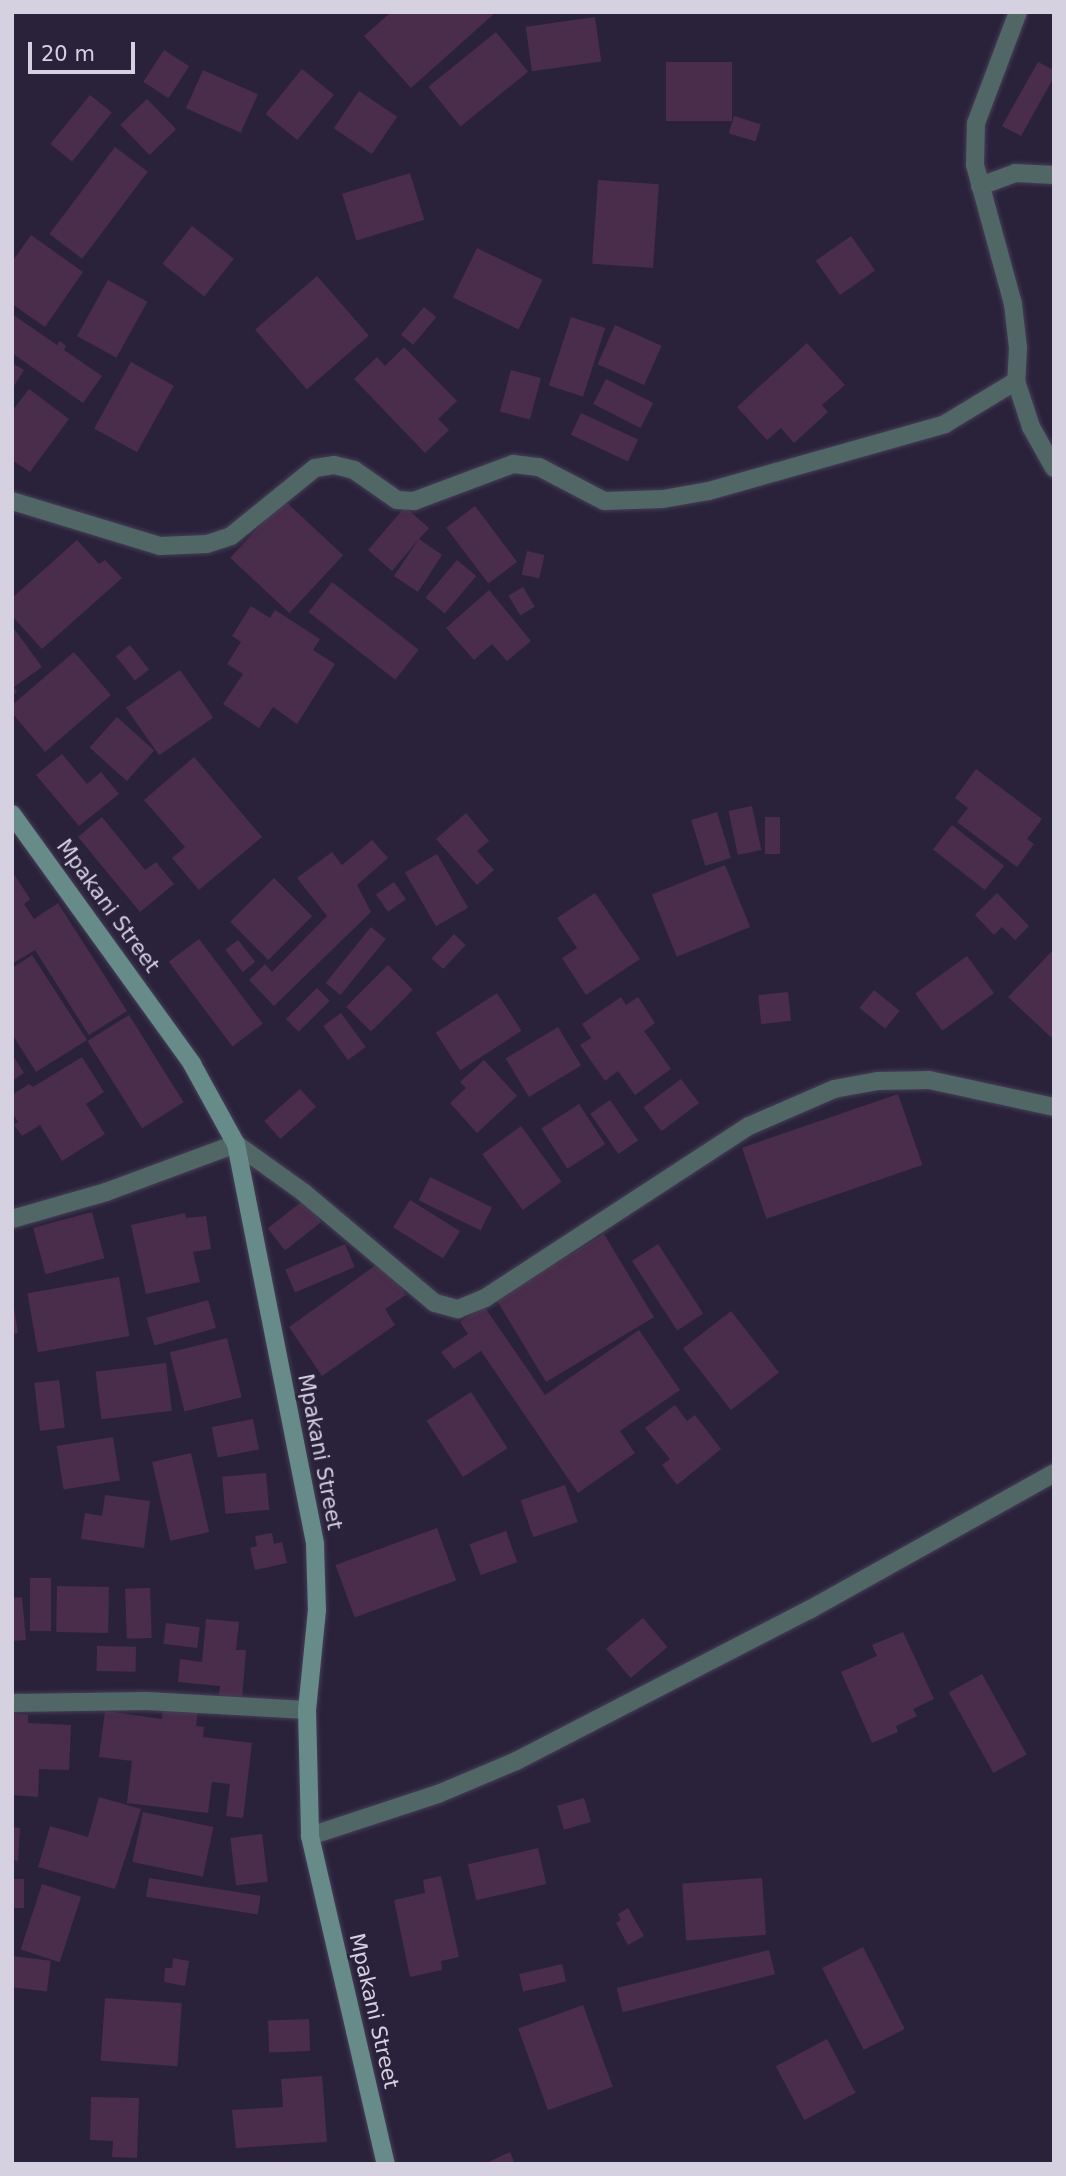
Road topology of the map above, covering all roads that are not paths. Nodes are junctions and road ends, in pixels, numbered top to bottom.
1 (1018, 12) edge
2 (1054, 175) edge
3 (980, 186) junction
4 (1016, 381) junction
5 (1054, 468) edge
6 (12, 501) edge
7 (12, 814) edge
8 (1054, 1107) edge
9 (236, 1144) junction
10 (12, 1219) edge
11 (1054, 1473) edge
12 (12, 1703) edge
13 (307, 1710) junction
14 (310, 1836) junction
15 (386, 2164) edge

1 - 3 street
2 - 3 street
3 - 4 street
4 - 5 street
4 - 6 street
7 - 9 street, Mpakani Street
8 - 9 street
9 - 10 street
9 - 13 street, Mpakani Street
11 - 14 street
12 - 13 street
13 - 14 street, Mpakani Street
14 - 15 street, Mpakani Street

